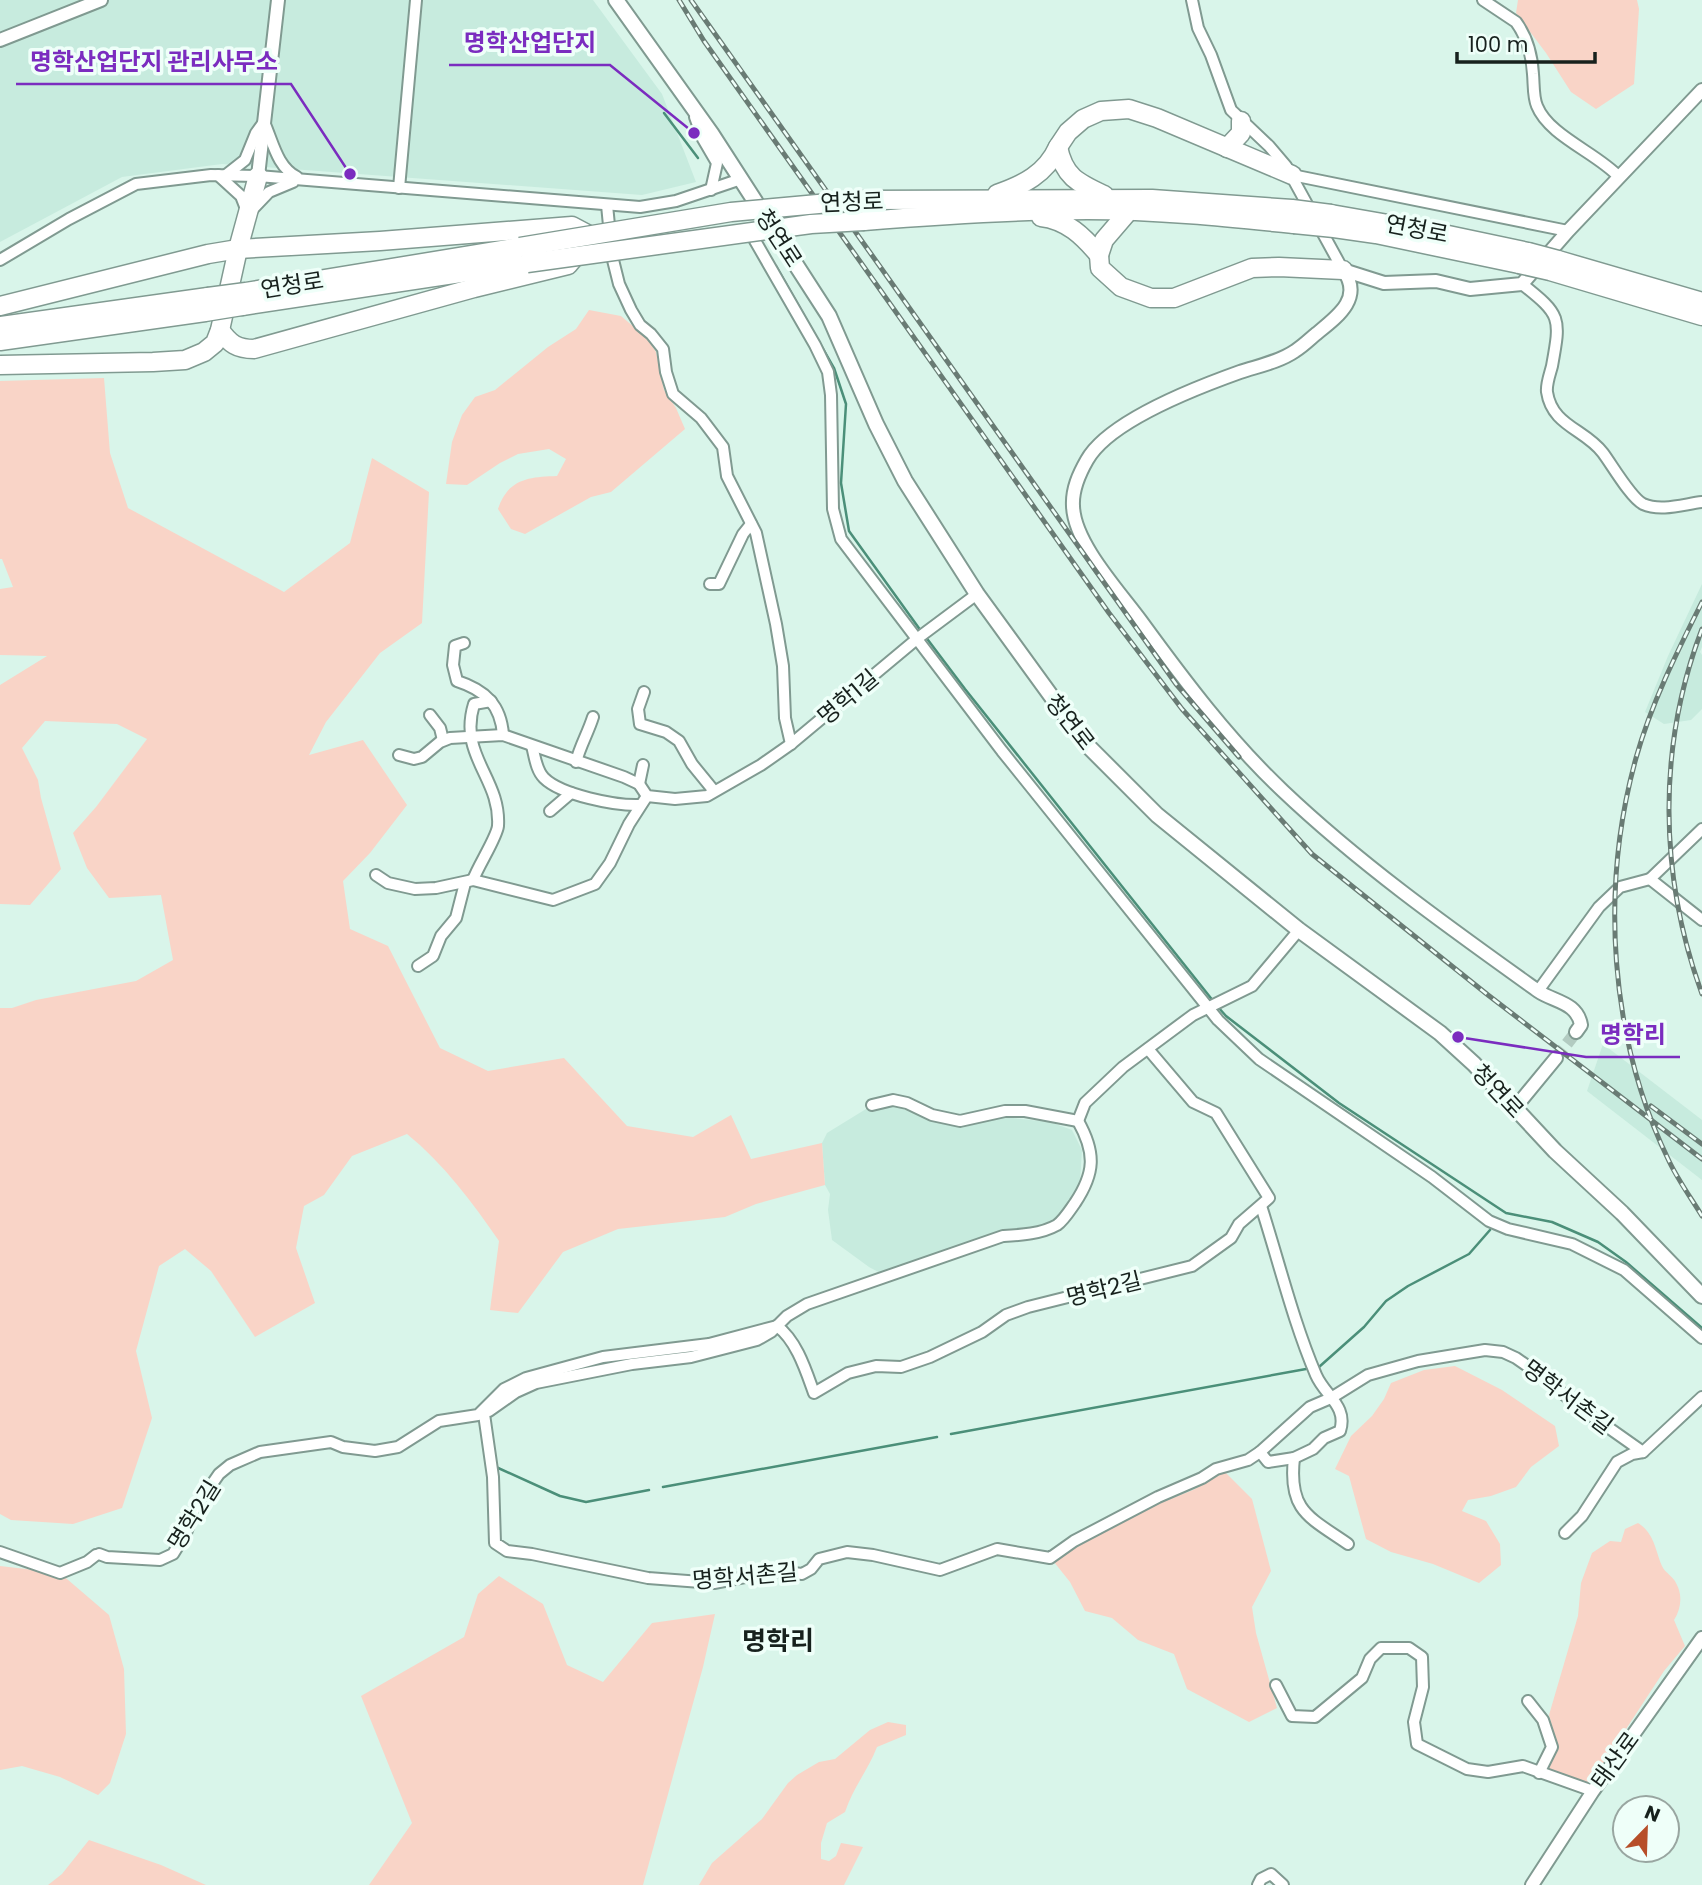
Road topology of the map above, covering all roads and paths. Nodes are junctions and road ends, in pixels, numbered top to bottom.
1 (101, 0) edge
2 (272, 0) edge
3 (416, 0) edge
4 (616, 0) edge
5 (1192, 0) edge
6 (1483, 0) edge
7 (277, 7) edge
8 (0, 40) edge
9 (1702, 90) edge
10 (690, 104) junction
11 (1241, 121) junction
12 (264, 122) junction
13 (1058, 147) junction
14 (1227, 148) junction
15 (222, 175) junction
16 (1292, 175) junction
17 (258, 176) junction
18 (1619, 177) junction
19 (741, 179) junction
20 (302, 180) junction
21 (399, 188) junction
22 (711, 190) junction
23 (1110, 198) junction
24 (980, 201) junction
25 (607, 205) junction
26 (1000, 212) junction
27 (1128, 212) junction
28 (248, 214) junction
29 (1293, 217) junction
30 (1568, 231) junction
31 (750, 232) junction
32 (284, 247) junction
33 (238, 249) junction
34 (211, 253) junction
35 (524, 253) junction
36 (1099, 255) junction
37 (1, 258) edge
38 (1554, 265) junction
39 (1343, 270) junction
40 (1522, 284) junction
41 (1702, 302) edge
42 (206, 305) junction
43 (0, 306) edge
44 (1702, 316) edge
45 (0, 326) edge
46 (220, 330) junction
47 (0, 341) edge
48 (0, 365) edge
49 (1702, 502) edge
50 (751, 524) junction
51 (710, 584) dead end
52 (976, 594) junction
53 (919, 638) junction
54 (464, 643) dead end
55 (644, 692) dead end
56 (491, 701) junction
57 (430, 715) dead end
58 (593, 716) dead end
59 (503, 735) junction
60 (469, 736) junction
61 (443, 740) junction
62 (791, 744) junction
63 (532, 746) junction
64 (399, 755) dead end
65 (576, 762) junction
66 (643, 765) dead end
67 (639, 784) junction
68 (714, 791) junction
69 (571, 793) junction
70 (643, 800) junction
71 (550, 811) dead end
72 (1702, 829) edge
73 (376, 875) dead end
74 (1650, 879) junction
75 (469, 882) junction
76 (1702, 920) edge
77 (1298, 930) junction
78 (418, 966) dead end
79 (1538, 991) junction
80 (1211, 1007) junction
81 (1576, 1032) dead end
82 (1148, 1049) junction
83 (1556, 1058) tunnel mouth
84 (872, 1105) dead end
85 (1514, 1109) junction
86 (1078, 1121) junction
87 (1261, 1206) junction
88 (1702, 1296) edge
89 (777, 1326) junction
90 (1702, 1338) edge
91 (1702, 1397) edge
92 (1331, 1398) junction
93 (483, 1412) junction
94 (1260, 1452) junction
95 (1643, 1452) junction
96 (1294, 1458) junction
97 (1565, 1533) dead end
98 (1348, 1544) dead end
99 (0, 1552) edge
100 (1702, 1639) edge
101 (1276, 1685) dead end
102 (1528, 1701) dead end
103 (1539, 1773) junction
104 (1593, 1791) junction
105 (1258, 1885) edge
106 (1283, 1885) edge
107 (1532, 1885) edge

1 - 8 street
2 - 7 street
3 - 21 street
4 - 10 main road, 청연로
5 - 11 street
6 - 18 street
7 - 12 street
9 - 18 street
10 - 19 main road, 청연로
10 - 22 street
11 - 14 highway
11 - 16 street
12 - 15 street
12 - 17 street
12 - 20 street
13 - 14 highway
13 - 23 highway
13 - 24 highway
14 - 16 highway
15 - 17 street
15 - 28 street
15 - 37 street
16 - 30 street
16 - 39 street
17 - 20 street
17 - 28 highway
18 - 30 street
19 - 22 street
19 - 52 main road, 청연로
20 - 21 street
20 - 28 street
21 - 25 street
22 - 25 street
23 - 24 highway, 연청로
23 - 29 highway, 연청로
24 - 35 highway, 연청로, bridge
25 - 50 street
26 - 27 highway, 연청로
26 - 31 highway, 연청로, bridge
26 - 36 highway
27 - 29 highway, 연청로
27 - 36 highway
28 - 32 highway
28 - 33 highway
28 - 34 highway
29 - 38 highway, 연청로, bridge
30 - 40 street
31 - 35 highway, 연청로, bridge
31 - 53 street
32 - 33 highway
32 - 35 highway
33 - 34 highway
33 - 46 highway
34 - 43 highway
35 - 42 highway, 연청로, bridge
35 - 46 highway
36 - 39 highway
38 - 41 highway, 연청로
38 - 44 highway, 연청로
39 - 40 street
39 - 79 street
40 - 49 street
42 - 45 highway, 연청로
42 - 47 highway, 연청로
46 - 48 highway
50 - 51 street
50 - 62 street
52 - 53 street, 명학1길
52 - 77 main road, 청연로
53 - 62 street, 명학1길
53 - 80 street
54 - 56 street
55 - 68 street
56 - 59 street
56 - 60 street
57 - 61 street
58 - 65 street
59 - 60 street
59 - 63 street
60 - 61 street
60 - 75 street
61 - 64 street
62 - 68 street, 명학1길
63 - 65 street
63 - 69 street, 명학1길
65 - 67 street
66 - 67 street
67 - 70 street
68 - 70 street, 명학1길
69 - 70 street, 명학1길
69 - 71 street
70 - 75 street
72 - 74 street
73 - 75 street
74 - 76 street
74 - 79 street
75 - 78 street
77 - 80 street
77 - 85 main road, 청연로
79 - 81 street
80 - 82 street
80 - 90 street
82 - 86 street
82 - 87 street
83 - 85 street
84 - 86 street
85 - 88 main road, 청연로
86 - 89 street, 명학2길
87 - 89 street, 명학2길
87 - 92 street
89 - 93 street, 명학2길
91 - 95 street, 명학서촌길
92 - 94 street, 명학서촌길
92 - 95 street, 명학서촌길
92 - 96 street
93 - 94 street, 명학서촌길
93 - 99 street, 명학2길
94 - 96 street
95 - 97 street, 명학서촌길
96 - 98 street
100 - 104 street, 태산로
101 - 103 street
102 - 103 street
103 - 104 street
104 - 107 street, 태산로
105 - 106 street

